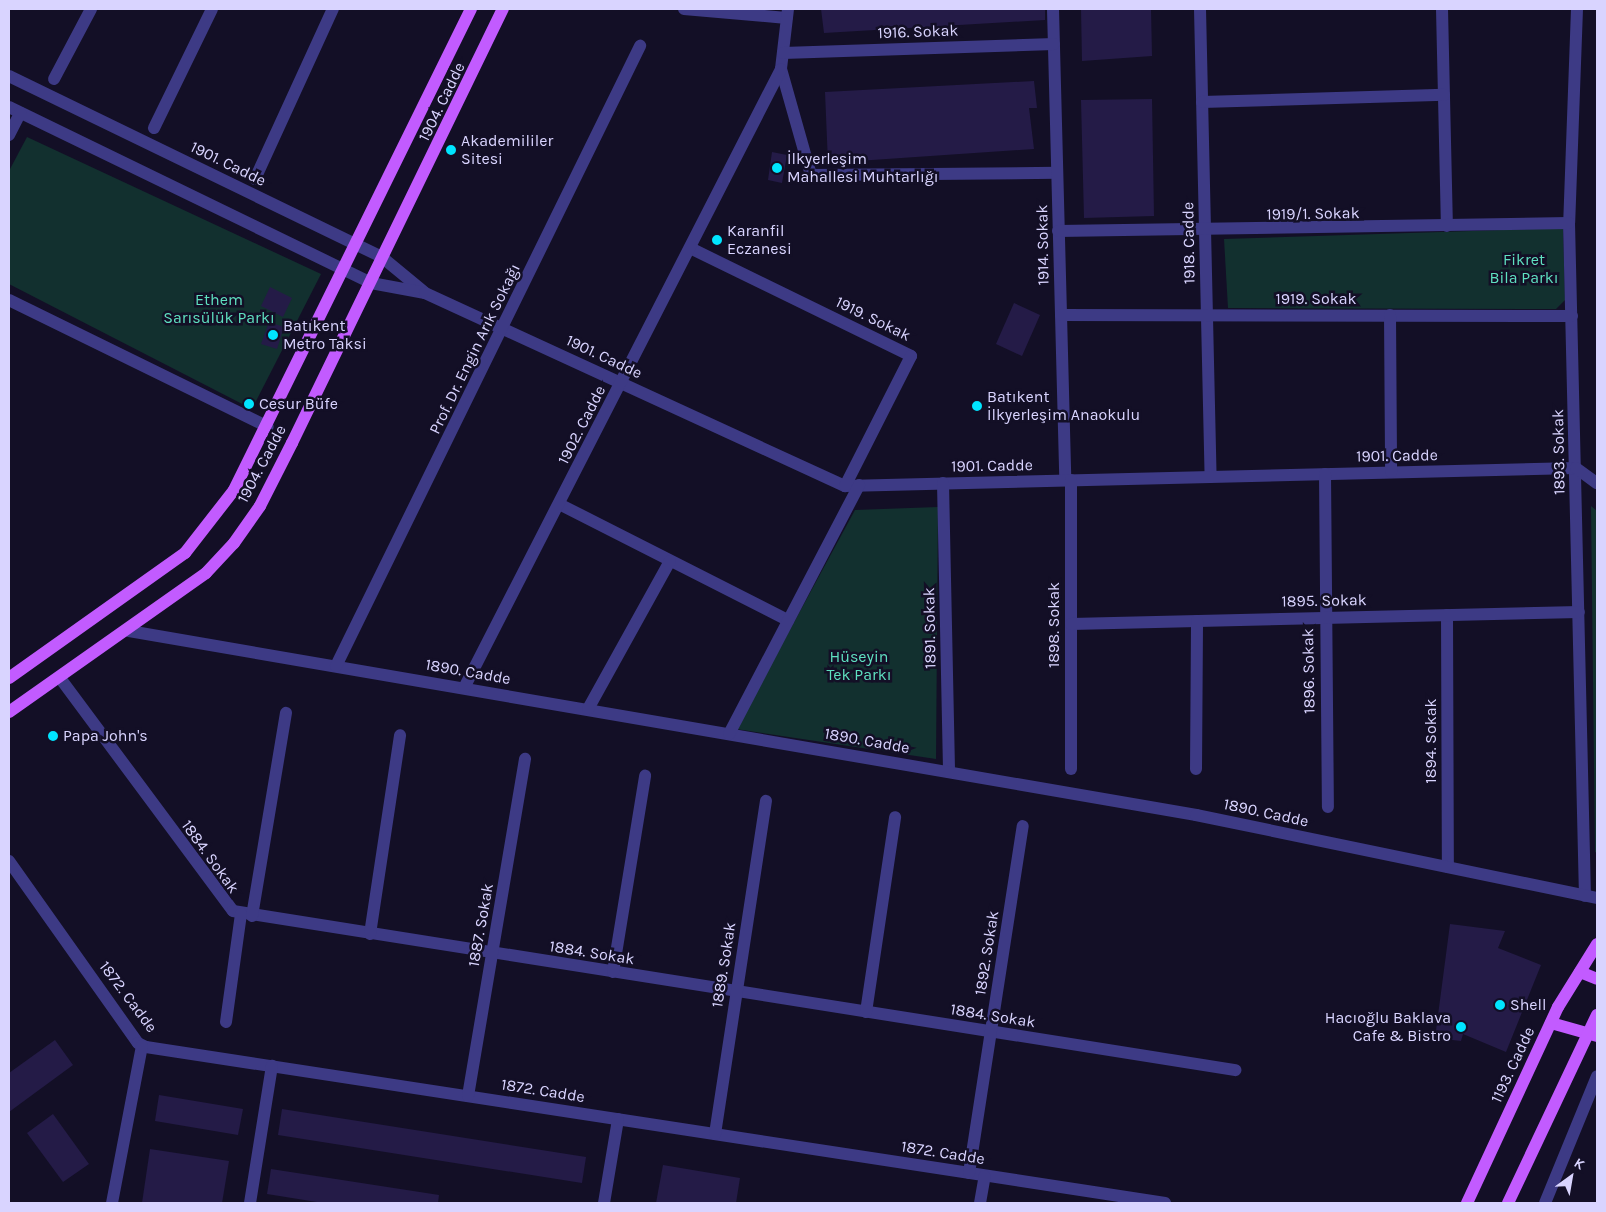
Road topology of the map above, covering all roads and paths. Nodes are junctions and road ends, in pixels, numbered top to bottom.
1 (91, 9) edge
2 (212, 9) edge
3 (333, 9) edge
4 (471, 9) edge
5 (503, 9) edge
6 (684, 9) edge
7 (1053, 9) edge
8 (1200, 9) edge
9 (1442, 9) edge
10 (1577, 9) edge
11 (787, 13) edge
12 (1054, 44) junction
13 (640, 46) dead end
14 (783, 53) junction
15 (781, 69) junction
16 (9, 76) edge
17 (54, 79) dead end
18 (1444, 95) junction
19 (1202, 102) junction
20 (15, 110) edge
21 (154, 128) dead end
22 (9, 135) edge
23 (1057, 173) junction
24 (255, 179) dead end
25 (1569, 223) junction
26 (1447, 226) junction
27 (1058, 231) junction
28 (1205, 232) junction
29 (357, 245) junction
30 (690, 248) junction
31 (383, 258) junction
32 (345, 270) junction
33 (371, 283) junction
34 (425, 293) junction
35 (9, 300) edge
36 (1061, 315) junction
37 (1207, 315) junction
38 (1390, 316) junction
39 (1572, 316) junction
40 (503, 329) junction
41 (621, 383) junction
42 (268, 427) junction
43 (1576, 468) junction
44 (1391, 472) junction
45 (1325, 474) junction
46 (1211, 476) junction
47 (1068, 480) junction
48 (943, 483) junction
49 (1597, 483) edge
50 (859, 485) junction
51 (845, 486) junction
52 (559, 504) junction
53 (670, 560) junction
54 (1579, 612) junction
55 (1447, 615) junction
56 (1324, 618) junction
57 (788, 620) junction
58 (1197, 621) junction
59 (1071, 624) junction
60 (129, 631) junction
61 (336, 666) junction
62 (9, 678) edge
63 (60, 678) junction
64 (464, 688) junction
65 (588, 709) junction
66 (9, 712) edge
67 (286, 713) dead end
68 (729, 734) junction
69 (400, 735) dead end
70 (525, 759) dead end
71 (1071, 769) dead end
72 (1196, 770) dead end
73 (949, 772) junction
74 (645, 776) dead end
75 (766, 801) dead end
76 (1328, 807) dead end
77 (895, 817) dead end
78 (1023, 826) dead end
79 (9, 861) edge
80 (1448, 867) junction
81 (1591, 897) edge
82 (247, 915) junction
83 (370, 934) junction
84 (1597, 944) edge
85 (492, 953) junction
86 (612, 972) junction
87 (1580, 972) junction
88 (1597, 979) edge
89 (737, 992) junction
90 (866, 1012) junction
91 (1597, 1015) edge
92 (226, 1022) dead end
93 (1551, 1023) junction
94 (991, 1032) junction
95 (1592, 1036) edge
96 (142, 1046) junction
97 (272, 1066) junction
98 (1235, 1070) dead end
99 (1597, 1076) edge
100 (468, 1096) junction
101 (618, 1119) junction
102 (715, 1134) junction
103 (969, 1173) junction
104 (985, 1176) junction
105 (112, 1203) edge
106 (250, 1203) edge
107 (604, 1203) edge
108 (980, 1203) edge
109 (1165, 1203) edge
110 (1467, 1203) edge
111 (1508, 1203) edge
112 (1544, 1203) edge

1 - 17 street
2 - 21 street
3 - 24 street
4 - 29 main road, 1904. Cadde
5 - 31 main road, 1904. Cadde
6 - 11 street
7 - 12 street, 1914. Sokak
8 - 19 street, 1918. Cadde
9 - 18 street
10 - 25 street, 1893. Sokak
11 - 14 street
12 - 14 street, 1916. Sokak
12 - 23 street, 1914. Sokak
13 - 40 street, Prof. Dr. Engin Arık Sokağı
14 - 15 street
15 - 23 street
15 - 30 street, 1902. Cadde
16 - 29 street, 1901. Cadde
18 - 19 street
18 - 26 street
19 - 28 street, 1918. Cadde
20 - 22 street
20 - 32 street, 1901. Cadde
23 - 27 street, 1914. Sokak
25 - 26 street, 1919/1. Sokak
25 - 39 street, 1893. Sokak
26 - 28 street, 1919/1. Sokak
27 - 28 street, 1919/1. Sokak
27 - 36 street, 1914. Sokak
28 - 37 street, 1918. Cadde
29 - 31 street, 1901. Cadde
29 - 32 main road, 1904. Cadde
30 - 41 street, 1902. Cadde
30 - 51 street, 1919. Sokak
31 - 33 main road, 1904. Cadde
31 - 34 street, 1901. Cadde
32 - 33 street, 1901. Cadde
32 - 42 main road, 1904. Cadde
33 - 34 street, 1901. Cadde
33 - 60 main road, 1904. Cadde
34 - 40 street, 1901. Cadde
35 - 42 street
36 - 37 street, 1919. Sokak
36 - 47 street, 1914. Sokak
37 - 38 street, 1919. Sokak
37 - 46 street, 1918. Cadde
38 - 39 street, 1919. Sokak
38 - 44 street
39 - 43 street, 1893. Sokak
40 - 41 street, 1901. Cadde
40 - 61 street, Prof. Dr. Engin Arık Sokağı
41 - 51 street, 1901. Cadde
41 - 52 street, 1902. Cadde
42 - 62 main road, 1904. Cadde
43 - 44 street, 1901. Cadde
43 - 49 street
43 - 54 street, 1893. Sokak
44 - 45 street, 1901. Cadde
45 - 46 street, 1901. Cadde
45 - 56 street, 1896. Sokak
46 - 47 street, 1901. Cadde
47 - 48 street, 1901. Cadde
47 - 59 street, 1898. Sokak
48 - 50 street, 1901. Cadde
48 - 73 street, 1891. Sokak
50 - 51 street, 1901. Cadde
50 - 57 street
52 - 53 street
52 - 64 street, 1902. Cadde
53 - 57 street
53 - 65 street
54 - 55 street, 1895. Sokak
54 - 81 street, 1893. Sokak
55 - 56 street, 1895. Sokak
55 - 80 street, 1894. Sokak
56 - 58 street, 1895. Sokak
56 - 76 street, 1896. Sokak
57 - 68 street
58 - 59 street, 1895. Sokak
58 - 72 street
59 - 71 street, 1898. Sokak
60 - 61 street, 1890. Cadde
60 - 63 main road, 1904. Cadde
61 - 64 street, 1890. Cadde
63 - 66 main road, 1904. Cadde
63 - 82 street, 1884. Sokak
64 - 65 street, 1890. Cadde
65 - 68 street, 1890. Cadde
67 - 82 street
68 - 73 street, 1890. Cadde
69 - 83 street
70 - 85 street, 1887. Sokak
73 - 80 street, 1890. Cadde
74 - 86 street
75 - 89 street, 1889. Sokak
77 - 90 street
78 - 94 street, 1892. Sokak
79 - 96 street, 1872. Cadde
80 - 81 street, 1890. Cadde
82 - 83 street, 1884. Sokak
82 - 92 street
83 - 85 street, 1884. Sokak
84 - 87 main road, 1193. Cadde
85 - 86 street, 1884. Sokak
85 - 100 street, 1887. Sokak
86 - 89 street, 1884. Sokak
87 - 88 main road
87 - 93 main road, 1193. Cadde
89 - 90 street, 1884. Sokak
89 - 102 street, 1889. Sokak
90 - 94 street, 1884. Sokak
91 - 95 main road
93 - 95 main road
93 - 110 main road, 1193. Cadde
94 - 98 street, 1884. Sokak
94 - 103 street, 1892. Sokak
95 - 111 main road
96 - 97 street, 1872. Cadde
96 - 105 street
97 - 100 street, 1872. Cadde
97 - 106 street
99 - 112 street
100 - 101 street, 1872. Cadde
101 - 102 street, 1872. Cadde
101 - 107 street
102 - 103 street, 1872. Cadde
103 - 104 street, 1872. Cadde
104 - 108 street
104 - 109 street, 1872. Cadde

